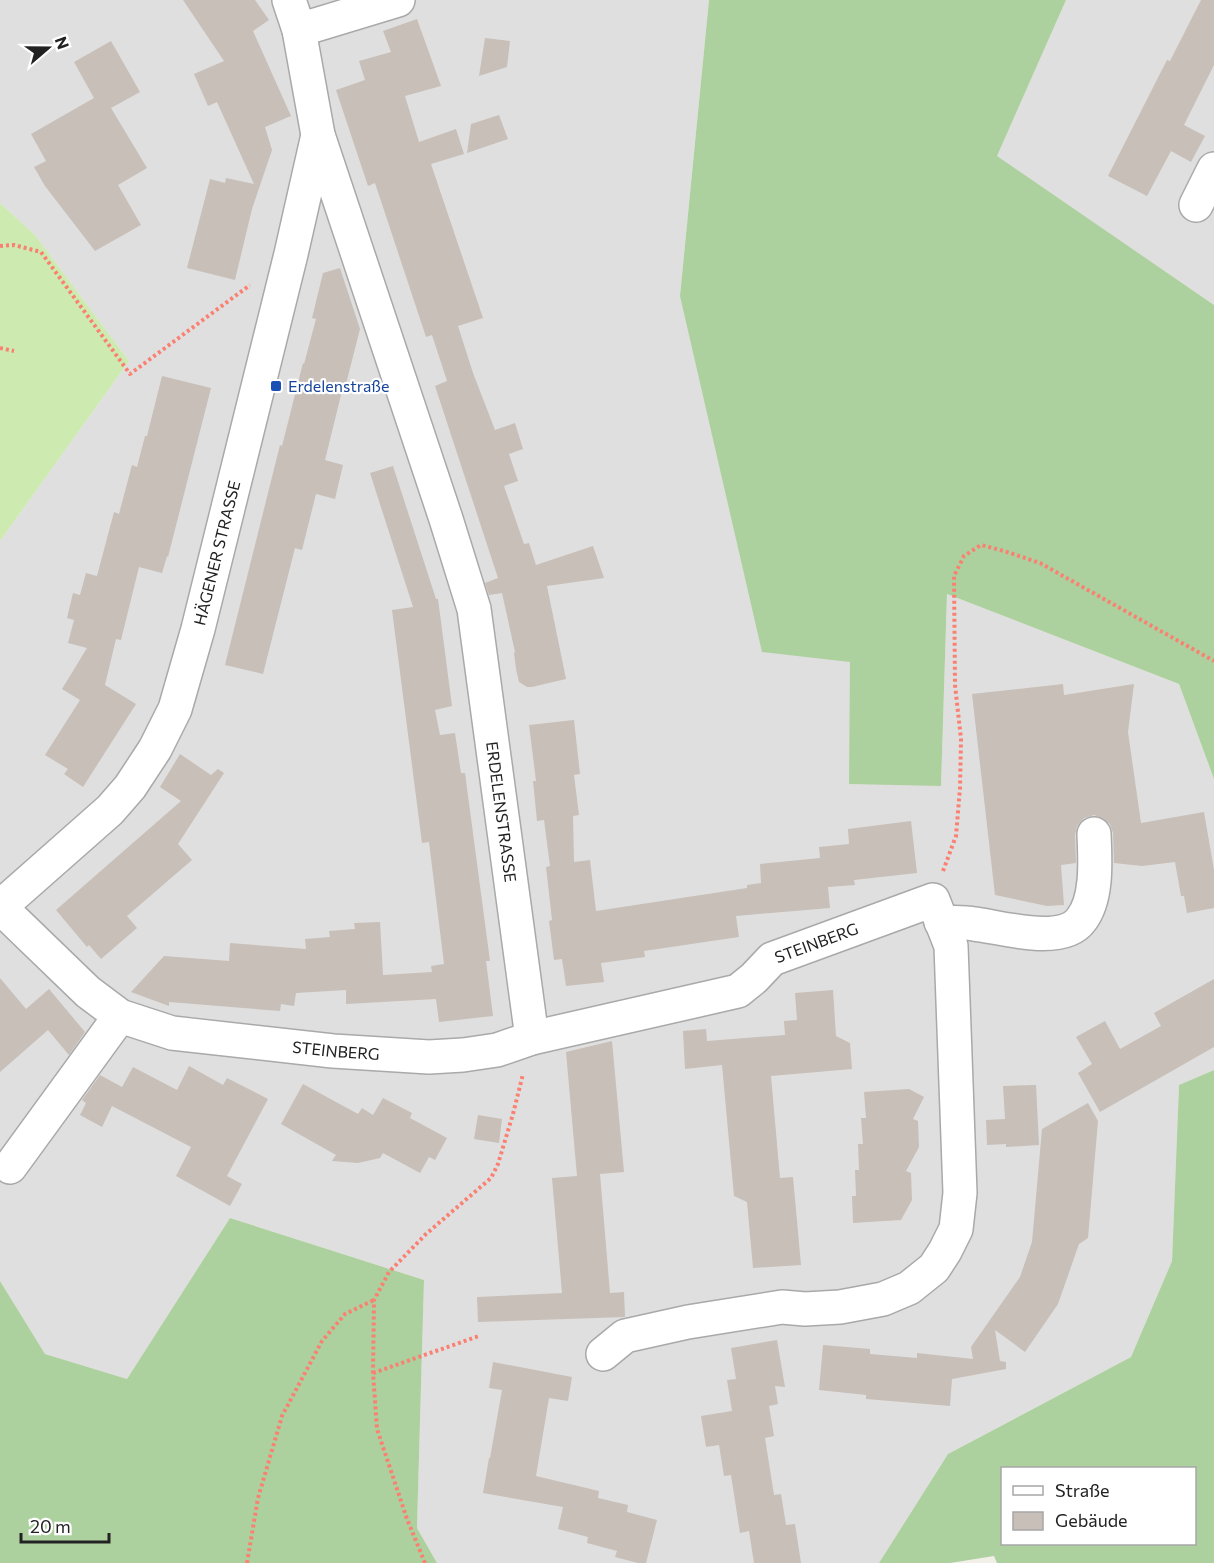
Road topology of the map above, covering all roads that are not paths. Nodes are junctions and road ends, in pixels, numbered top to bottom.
1 (398, 0) edge
2 (294, 15) edge
3 (318, 135) junction
4 (1214, 169) edge
5 (1196, 205) dead end
6 (1094, 834) dead end
7 (0, 907) edge
8 (937, 911) junction
9 (120, 1016) junction
10 (532, 1038) junction
11 (10, 1167) dead end
12 (603, 1354) dead end

1 - 2 street
2 - 3 street, ERDELENSTRASSE
3 - 7 street, HÄGENER STRASSE
3 - 10 street, ERDELENSTRASSE
4 - 5 street
6 - 8 street
7 - 9 street, STEINBERG
8 - 10 street, STEINBERG
8 - 12 street
9 - 10 street, STEINBERG
9 - 11 street

